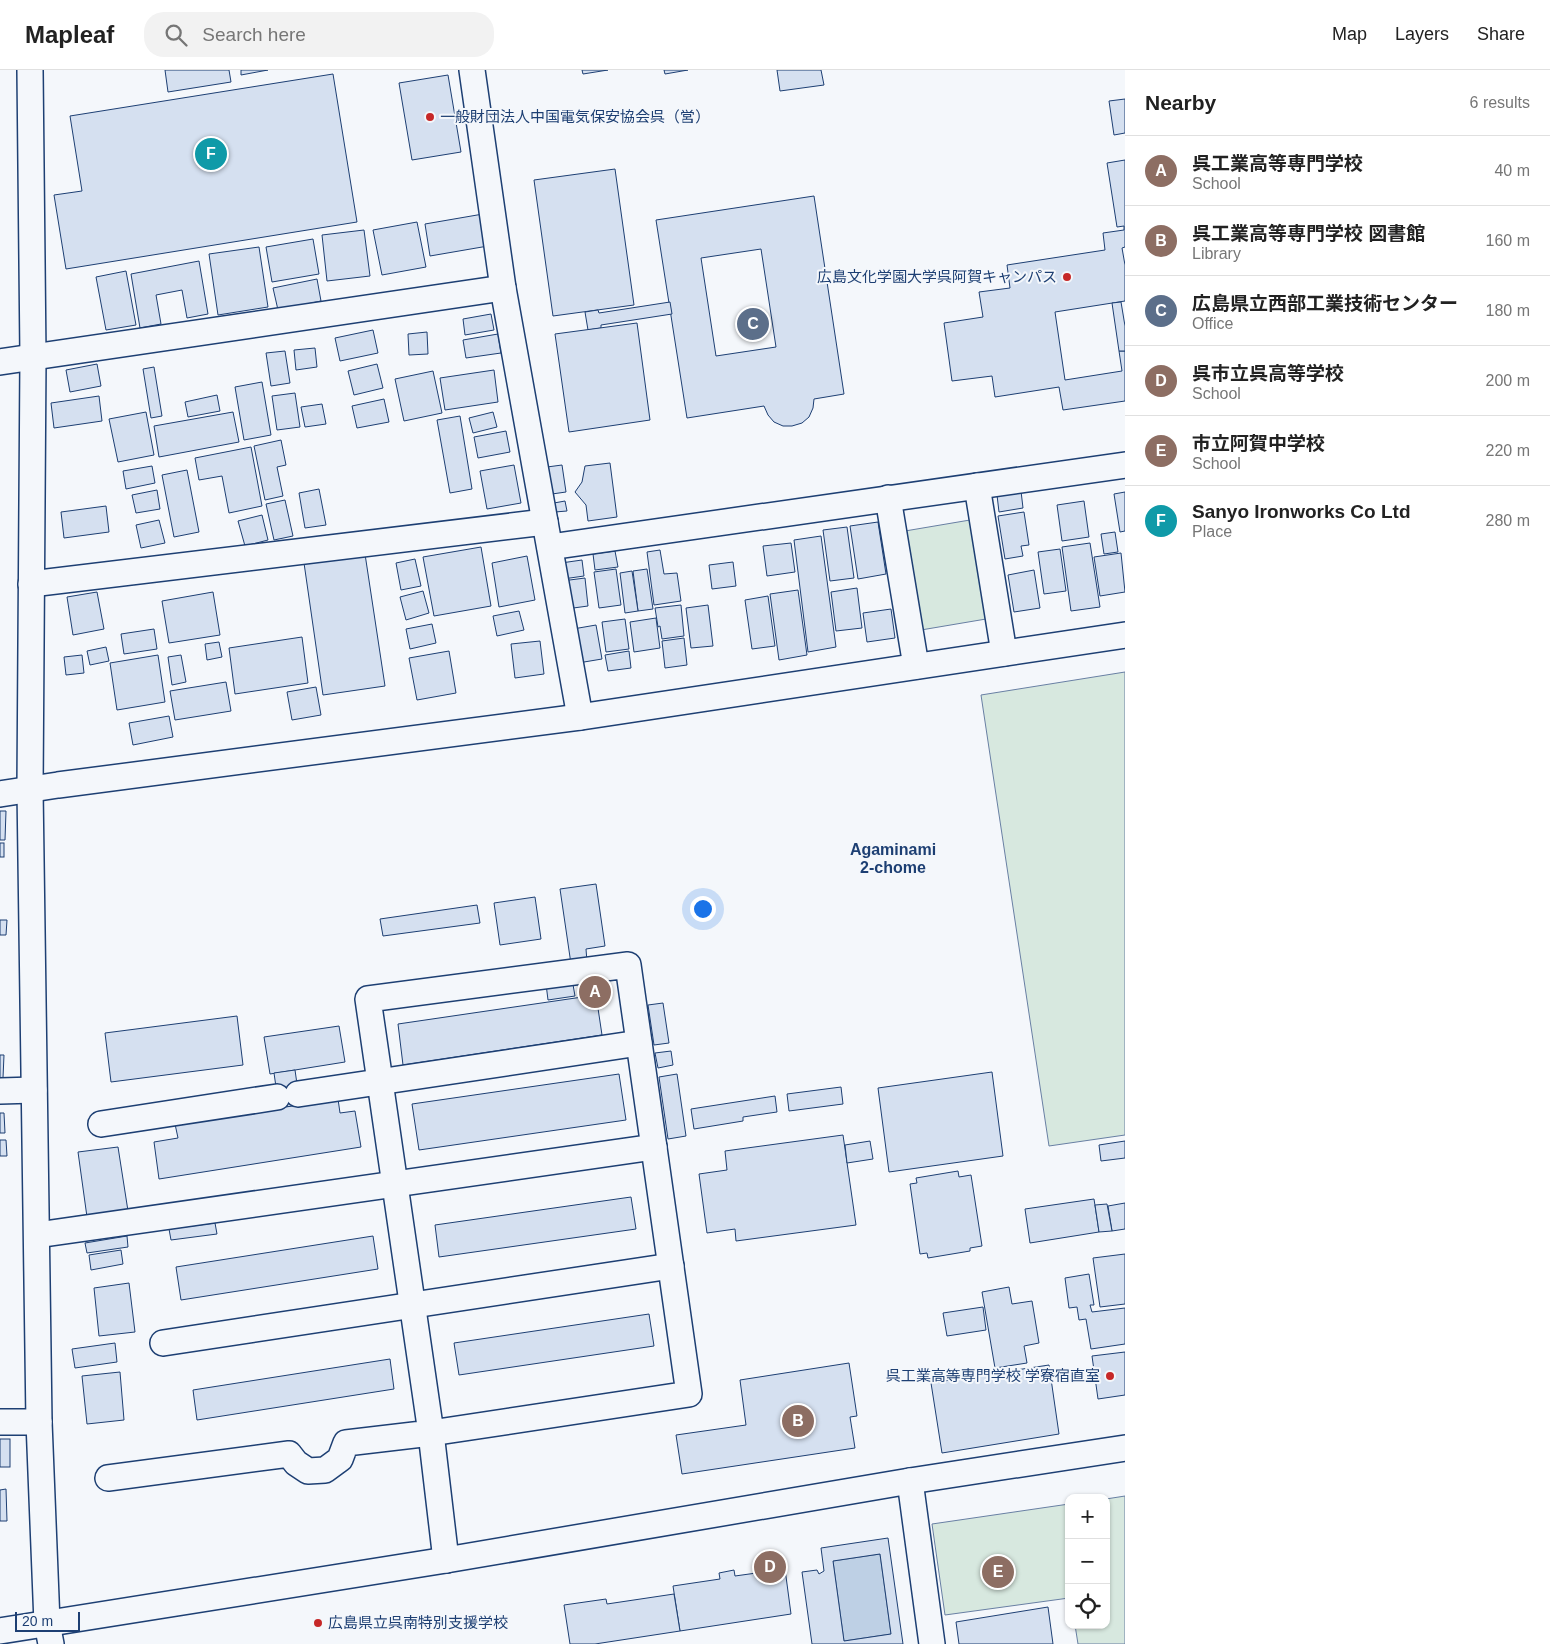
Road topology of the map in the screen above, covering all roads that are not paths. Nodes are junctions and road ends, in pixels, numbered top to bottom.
1 (30, 70) edge
2 (472, 70) edge
3 (503, 288) junction
4 (33, 357) junction
5 (0, 362) edge
6 (1125, 465) edge
7 (977, 486) junction
8 (888, 498) junction
9 (545, 522) junction
10 (550, 547) junction
11 (31, 584) junction
12 (1125, 635) edge
13 (1004, 653) junction
14 (916, 666) junction
15 (580, 717) junction
16 (30, 789) junction
17 (0, 794) edge
18 (639, 1043) junction
19 (380, 1082) junction
20 (34, 1090) junction
21 (0, 1091) edge
22 (101, 1124) dead end
23 (654, 1148) junction
24 (395, 1185) junction
25 (37, 1235) junction
26 (671, 1266) junction
27 (412, 1304) junction
28 (163, 1343) dead end
29 (0, 1422) edge
30 (39, 1422) junction
31 (431, 1434) junction
32 (1125, 1448) edge
33 (108, 1478) dead end
34 (910, 1480) junction
35 (446, 1560) junction
36 (0, 1631) edge
37 (49, 1633) edge
38 (932, 1644) edge

1 - 4 street
2 - 3 street
3 - 4 street
3 - 9 street
4 - 5 street
4 - 11 street
6 - 7 street
7 - 8 street
7 - 13 street
8 - 10 street
8 - 14 street
9 - 10 street
9 - 11 street
10 - 15 street
11 - 16 street
12 - 13 street
13 - 14 street
14 - 15 street
15 - 16 street
16 - 17 street
16 - 20 street
18 - 19 street
18 - 19 street
18 - 23 street
19 - 22 street
19 - 24 street
20 - 21 street
20 - 25 street
23 - 24 street
23 - 26 street
24 - 25 street
24 - 27 street
25 - 30 street
26 - 27 street
26 - 31 street
27 - 28 street
27 - 31 street
29 - 30 street
30 - 37 street
31 - 33 street
31 - 35 street
32 - 34 street
34 - 35 street
34 - 38 street
35 - 37 street
36 - 37 street

